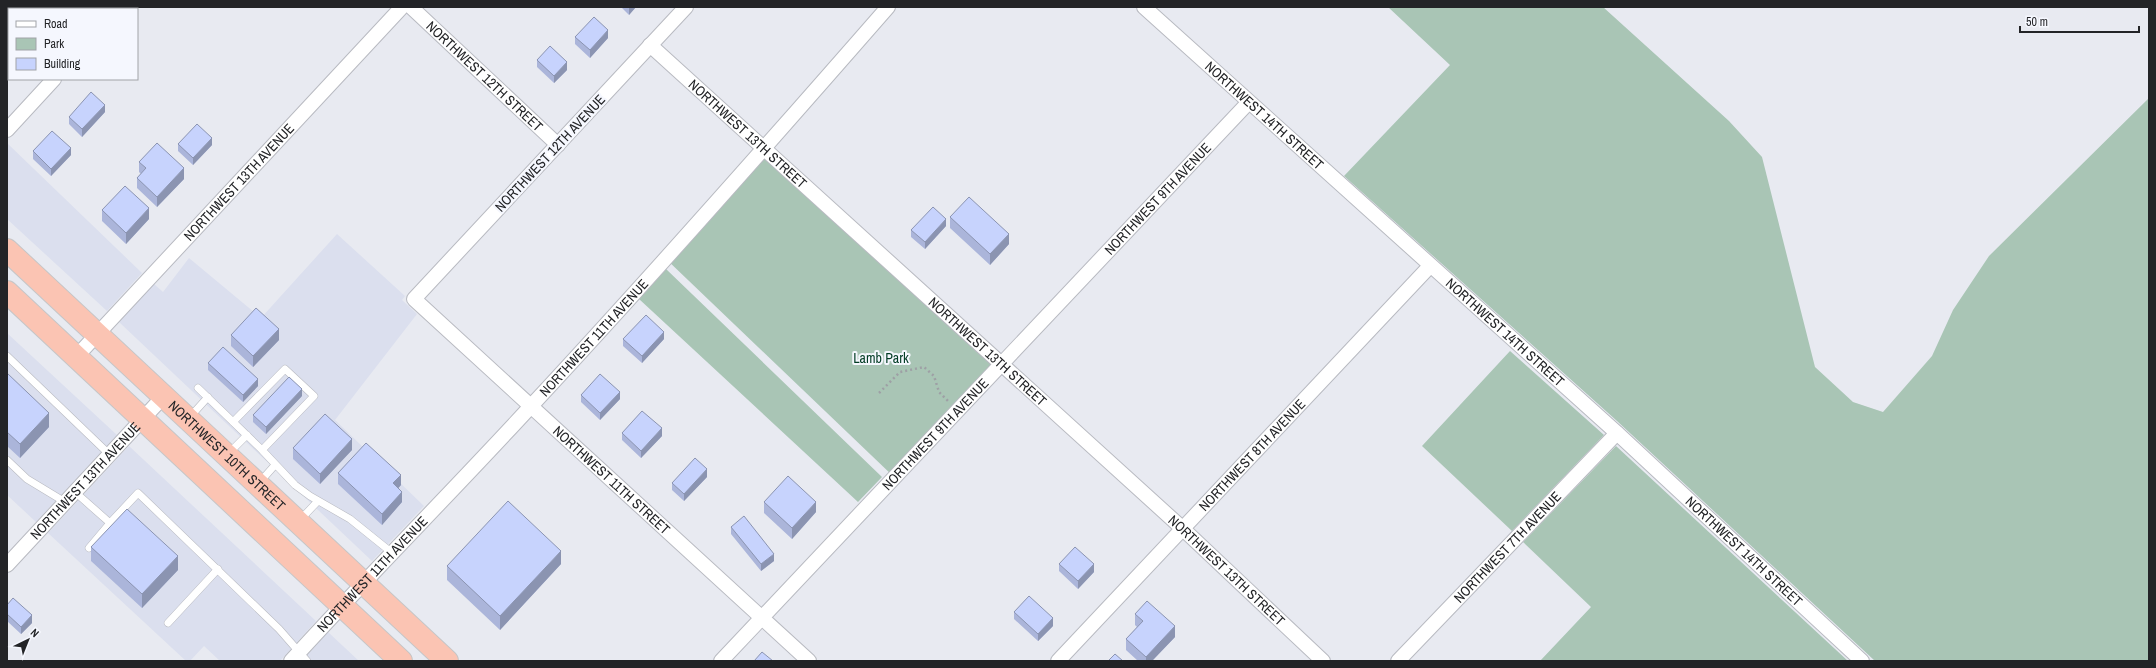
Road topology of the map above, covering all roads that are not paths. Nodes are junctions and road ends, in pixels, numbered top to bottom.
1 (402, 7) edge
2 (411, 7) edge
3 (686, 7) edge
4 (888, 7) edge
5 (1144, 7) edge
6 (650, 45) junction
7 (53, 80) edge
8 (1248, 103) junction
9 (7, 130) edge
10 (558, 145) junction
11 (764, 149) junction
12 (7, 250) edge
13 (1430, 266) junction
14 (7, 292) edge
15 (414, 299) joint
16 (97, 334) junction
17 (7, 356) edge
18 (76, 357) junction
19 (1001, 363) junction
20 (198, 388) dead end
21 (164, 396) junction
22 (208, 398) junction
23 (292, 406) edge
24 (532, 406) junction
25 (299, 412) junction
26 (143, 419) junction
27 (188, 419) junction
28 (233, 422) junction
29 (277, 422) edge
30 (283, 428) junction
31 (1617, 433) junction
32 (247, 434) junction
33 (262, 450) junction
34 (110, 455) junction
35 (227, 455) junction
36 (7, 460) edge
37 (276, 465) junction
38 (257, 484) junction
39 (70, 497) junction
40 (318, 501) junction
41 (298, 522) junction
42 (110, 524) junction
43 (1182, 528) junction
44 (89, 548) dead end
45 (391, 552) junction
46 (7, 565) edge
47 (218, 569) junction
48 (363, 582) junction
49 (341, 606) junction
50 (762, 617) junction
51 (168, 623) dead end
52 (299, 658) edge
53 (401, 661) edge
54 (447, 661) edge
55 (721, 661) edge
56 (809, 661) edge
57 (1058, 661) edge
58 (1323, 661) edge
59 (1398, 661) edge
60 (1862, 661) edge

1 - 16 street, NORTHWEST 13TH AVENUE
2 - 10 street, NORTHWEST 12TH STREET
3 - 6 street, NORTHWEST 12TH AVENUE
4 - 11 street, NORTHWEST 11TH AVENUE
5 - 8 street, NORTHWEST 14TH STREET
6 - 10 street, NORTHWEST 12TH AVENUE
6 - 11 street, NORTHWEST 13TH STREET
7 - 9 street
8 - 13 street, NORTHWEST 14TH STREET
8 - 19 street, NORTHWEST 9TH AVENUE
10 - 15 street, NORTHWEST 12TH AVENUE
11 - 19 street, NORTHWEST 13TH STREET
11 - 24 street, NORTHWEST 11TH AVENUE
12 - 16 highway, NORTHWEST 10TH STREET
13 - 31 street, NORTHWEST 14TH STREET
13 - 43 street, NORTHWEST 8TH AVENUE
14 - 18 highway
15 - 24 street, NORTHWEST 11TH STREET
16 - 18 street, NORTHWEST 13TH AVENUE
16 - 21 highway, NORTHWEST 10TH STREET
17 - 34 lane
18 - 26 highway
19 - 43 street, NORTHWEST 13TH STREET
19 - 50 street, NORTHWEST 9TH AVENUE
20 - 22 lane
21 - 26 street, NORTHWEST 13TH AVENUE
21 - 27 highway, NORTHWEST 10TH STREET
22 - 27 lane
22 - 28 lane
23 - 25 lane
24 - 45 street, NORTHWEST 11TH AVENUE
24 - 50 street, NORTHWEST 11TH STREET
25 - 28 lane
25 - 30 lane
26 - 34 street, NORTHWEST 13TH AVENUE
26 - 49 highway
27 - 35 highway, NORTHWEST 10TH STREET
28 - 32 lane
29 - 30 lane
30 - 33 lane
31 - 59 street, NORTHWEST 7TH AVENUE
31 - 60 street, NORTHWEST 14TH STREET
32 - 33 lane
32 - 35 lane
33 - 37 lane
34 - 39 street, NORTHWEST 13TH AVENUE
35 - 38 highway, NORTHWEST 10TH STREET
36 - 39 lane
37 - 38 lane
37 - 40 lane
38 - 41 highway, NORTHWEST 10TH STREET
39 - 42 lane
39 - 46 street, NORTHWEST 13TH AVENUE
40 - 41 lane
40 - 45 lane
41 - 48 highway, NORTHWEST 10TH STREET
42 - 44 lane
42 - 47 lane
43 - 57 street, NORTHWEST 8TH AVENUE
43 - 58 street, NORTHWEST 13TH STREET
45 - 48 street, NORTHWEST 11TH AVENUE
47 - 51 lane
47 - 52 lane
48 - 49 street, NORTHWEST 11TH AVENUE
48 - 54 highway, NORTHWEST 10TH STREET
49 - 52 street, NORTHWEST 11TH AVENUE
49 - 53 highway
50 - 55 street, NORTHWEST 9TH AVENUE
50 - 56 street, NORTHWEST 11TH STREET

